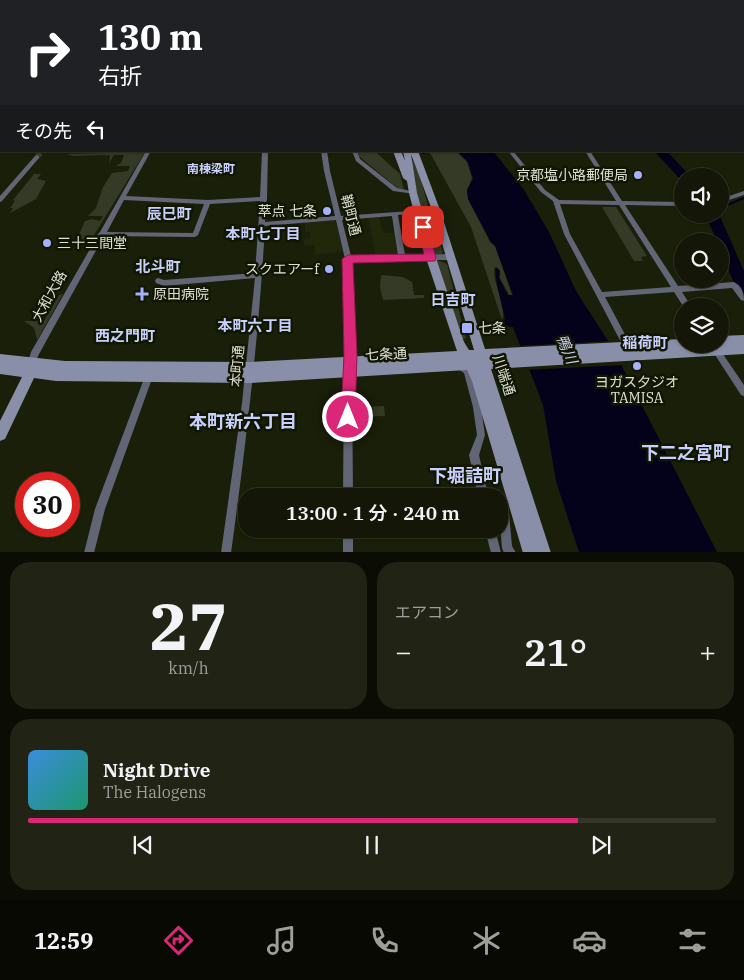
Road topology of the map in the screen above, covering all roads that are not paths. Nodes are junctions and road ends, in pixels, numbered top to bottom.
1 (148, 152) edge
2 (265, 152) edge
3 (324, 152) edge
4 (355, 152) edge
5 (398, 152) edge
6 (408, 152) edge
7 (414, 152) edge
8 (511, 152) edge
9 (588, 152) edge
10 (37, 157) tunnel mouth
11 (408, 193) junction
12 (744, 193) edge
13 (122, 198) junction
14 (729, 198) edge
15 (264, 199) junction
16 (0, 200) edge
17 (208, 202) junction
18 (557, 202) junction
19 (621, 204) junction
20 (674, 204) edge
21 (436, 210) junction
22 (418, 212) junction
23 (395, 214) junction
24 (338, 218) junction
25 (262, 224) junction
26 (101, 234) junction
27 (450, 256) junction
28 (402, 258) junction
29 (431, 258) junction
30 (348, 259) junction
31 (258, 275) junction
32 (158, 281) dead end
33 (677, 290) junction
34 (599, 295) junction
35 (682, 298) edge
36 (744, 298) edge
37 (744, 340) edge
38 (729, 343) edge
39 (674, 345) edge
40 (729, 346) edge
41 (674, 347) edge
42 (744, 348) edge
43 (626, 349) junction
44 (721, 353) edge
45 (0, 359) edge
46 (472, 361) junction
47 (349, 366) junction
48 (31, 367) junction
49 (0, 369) edge
50 (251, 372) junction
51 (149, 376) junction
52 (744, 392) edge
53 (0, 434) edge
54 (348, 488) edge
55 (481, 488) edge
56 (348, 538) edge
57 (492, 538) edge
58 (506, 538) edge
59 (90, 552) edge
60 (226, 552) edge
61 (348, 552) edge
62 (496, 552) edge
63 (511, 552) edge
64 (531, 552) edge
65 (544, 552) edge

1 - 13 street, 大和大路
2 - 15 street, 本町通
3 - 24 street, 鞘町通
4 - 11 street
5 - 11 street
6 - 11 street, 川端通
7 - 21 street, 川端通
8 - 18 street
9 - 19 street
10 - 16 street
11 - 22 street, 川端通
12 - 14 street
13 - 17 street
13 - 26 street, 大和大路
15 - 17 street
15 - 25 street, 本町通
17 - 26 street
18 - 19 street
18 - 34 street
19 - 20 street
19 - 33 street
21 - 22 street
21 - 27 street, 川端通
22 - 23 street
22 - 29 street, 川端通
23 - 24 street
23 - 28 street
24 - 25 street
24 - 30 street, 鞘町通
25 - 31 street, 本町通
26 - 48 street, 大和大路
27 - 29 street
27 - 46 street, 川端通
28 - 29 street
28 - 30 street
29 - 46 street, 川端通
30 - 47 street, 鞘町通
31 - 32 street
31 - 50 street, 本町通
33 - 34 street
33 - 35 street
33 - 36 street
34 - 43 street
37 - 38 street, 七条通
39 - 43 street, 七条通
40 - 42 street, 七条通
41 - 43 street, 七条通
43 - 46 street, 七条通
44 - 52 street
45 - 48 street, 七条通
46 - 47 street, 七条通
46 - 55 street
46 - 64 street, 川端通
46 - 65 street, 川端通
47 - 50 street, 七条通
47 - 54 street, 鞘町通
48 - 49 street, 七条通
48 - 50 street, 七条通
48 - 51 street, 七条通
48 - 53 street, 大和大路
50 - 51 street, 七条通
50 - 60 street, 本町通
51 - 59 street
56 - 61 street
57 - 62 street
58 - 63 street

